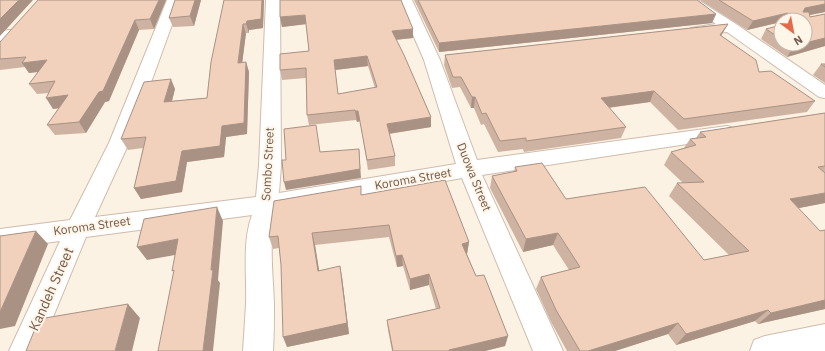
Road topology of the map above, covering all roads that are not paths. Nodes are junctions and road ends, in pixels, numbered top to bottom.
1 (174, 0) edge
2 (405, 0) edge
3 (689, 0) edge
4 (278, 1) edge
5 (731, 27) junction
6 (10, 32) edge
7 (684, 32) edge
8 (762, 32) dead end
9 (745, 37) junction
10 (0, 48) edge
11 (825, 93) edge
12 (746, 129) edge
13 (469, 169) junction
14 (267, 204) junction
15 (78, 228) junction
16 (0, 239) edge
17 (825, 338) edge
18 (24, 351) edge
19 (258, 351) edge
20 (548, 351) edge
21 (765, 351) edge

1 - 15 street, Kandeh Street
2 - 13 street, Duowa Street
3 - 5 street
4 - 14 street, Sombo Street
5 - 7 street
5 - 9 street
6 - 10 street
8 - 9 street
9 - 11 street
12 - 13 street, Koroma Street
13 - 14 street, Koroma Street
13 - 20 street, Duowa Street
14 - 15 street, Koroma Street
14 - 19 street, Sombo Street
15 - 16 street, Koroma Street
15 - 18 street, Kandeh Street
17 - 21 street

